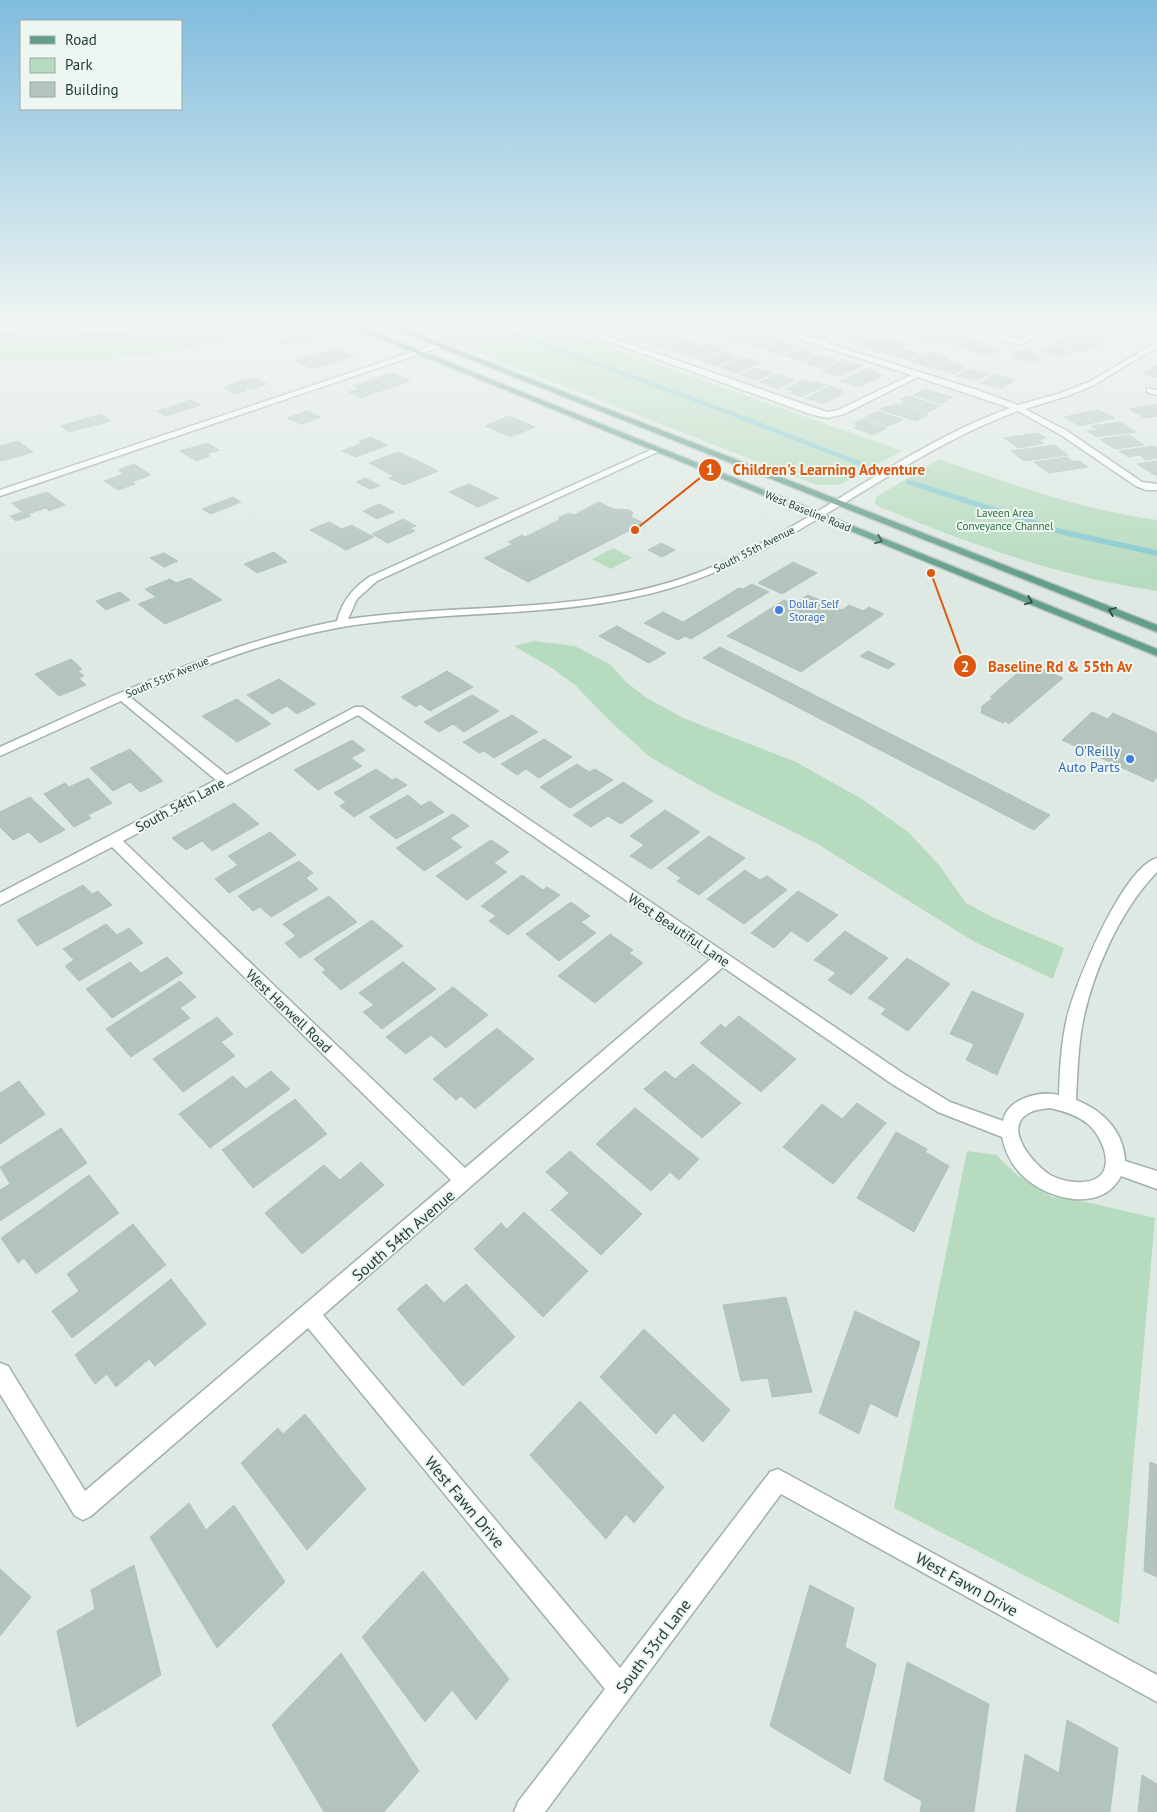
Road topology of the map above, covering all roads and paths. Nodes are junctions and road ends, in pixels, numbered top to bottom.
1 (251, 409) edge
2 (555, 409) edge
3 (598, 409) edge
4 (803, 409) edge
5 (848, 409) edge
6 (1017, 409) edge
7 (1019, 409) edge
8 (658, 450) junction
9 (1157, 487) edge
10 (0, 492) edge
11 (836, 503) junction
12 (817, 515) junction
13 (342, 623) junction
14 (1157, 629) edge
15 (1157, 653) edge
16 (122, 696) junction
17 (360, 710) joint
18 (0, 752) edge
19 (226, 781) junction
20 (113, 840) junction
21 (1157, 863) edge
22 (0, 900) edge
23 (722, 959) junction
24 (1067, 1103) junction
25 (1009, 1132) junction
26 (1116, 1166) junction
27 (1157, 1180) edge
28 (465, 1181) junction
29 (310, 1315) junction
30 (0, 1374) edge
31 (778, 1480) joint
32 (621, 1689) junction
33 (1157, 1689) edge
34 (528, 1812) edge

1 - 10 street
2 - 8 main road, West Baseline Road
3 - 11 main road, West Baseline Road
4 - 5 street
6 - 11 street, South 55th Avenue
7 - 9 street
8 - 12 main road, West Baseline Road
8 - 13 street
11 - 12 street, South 55th Avenue
14 -> 11 main road, West Baseline Road
12 - 13 street, South 55th Avenue
12 -> 15 main road, West Baseline Road
13 - 16 street, South 55th Avenue
16 - 18 street, South 55th Avenue
16 - 19 street
17 - 19 street, South 54th Lane
17 - 23 street, West Beautiful Lane
19 - 20 street, South 54th Lane
20 - 22 street, South 54th Lane
20 - 28 street, West Harwell Road
21 - 24 street
23 - 25 street, West Beautiful Lane
23 - 28 street, South 54th Avenue
24 - 25 street
24 - 26 street
25 - 26 street
26 - 27 street
28 - 29 street, South 54th Avenue
29 - 30 street, South 54th Avenue
29 - 32 street, West Fawn Drive
31 - 32 street, South 53rd Lane
31 - 33 street, West Fawn Drive
32 - 34 street, South 53rd Lane

